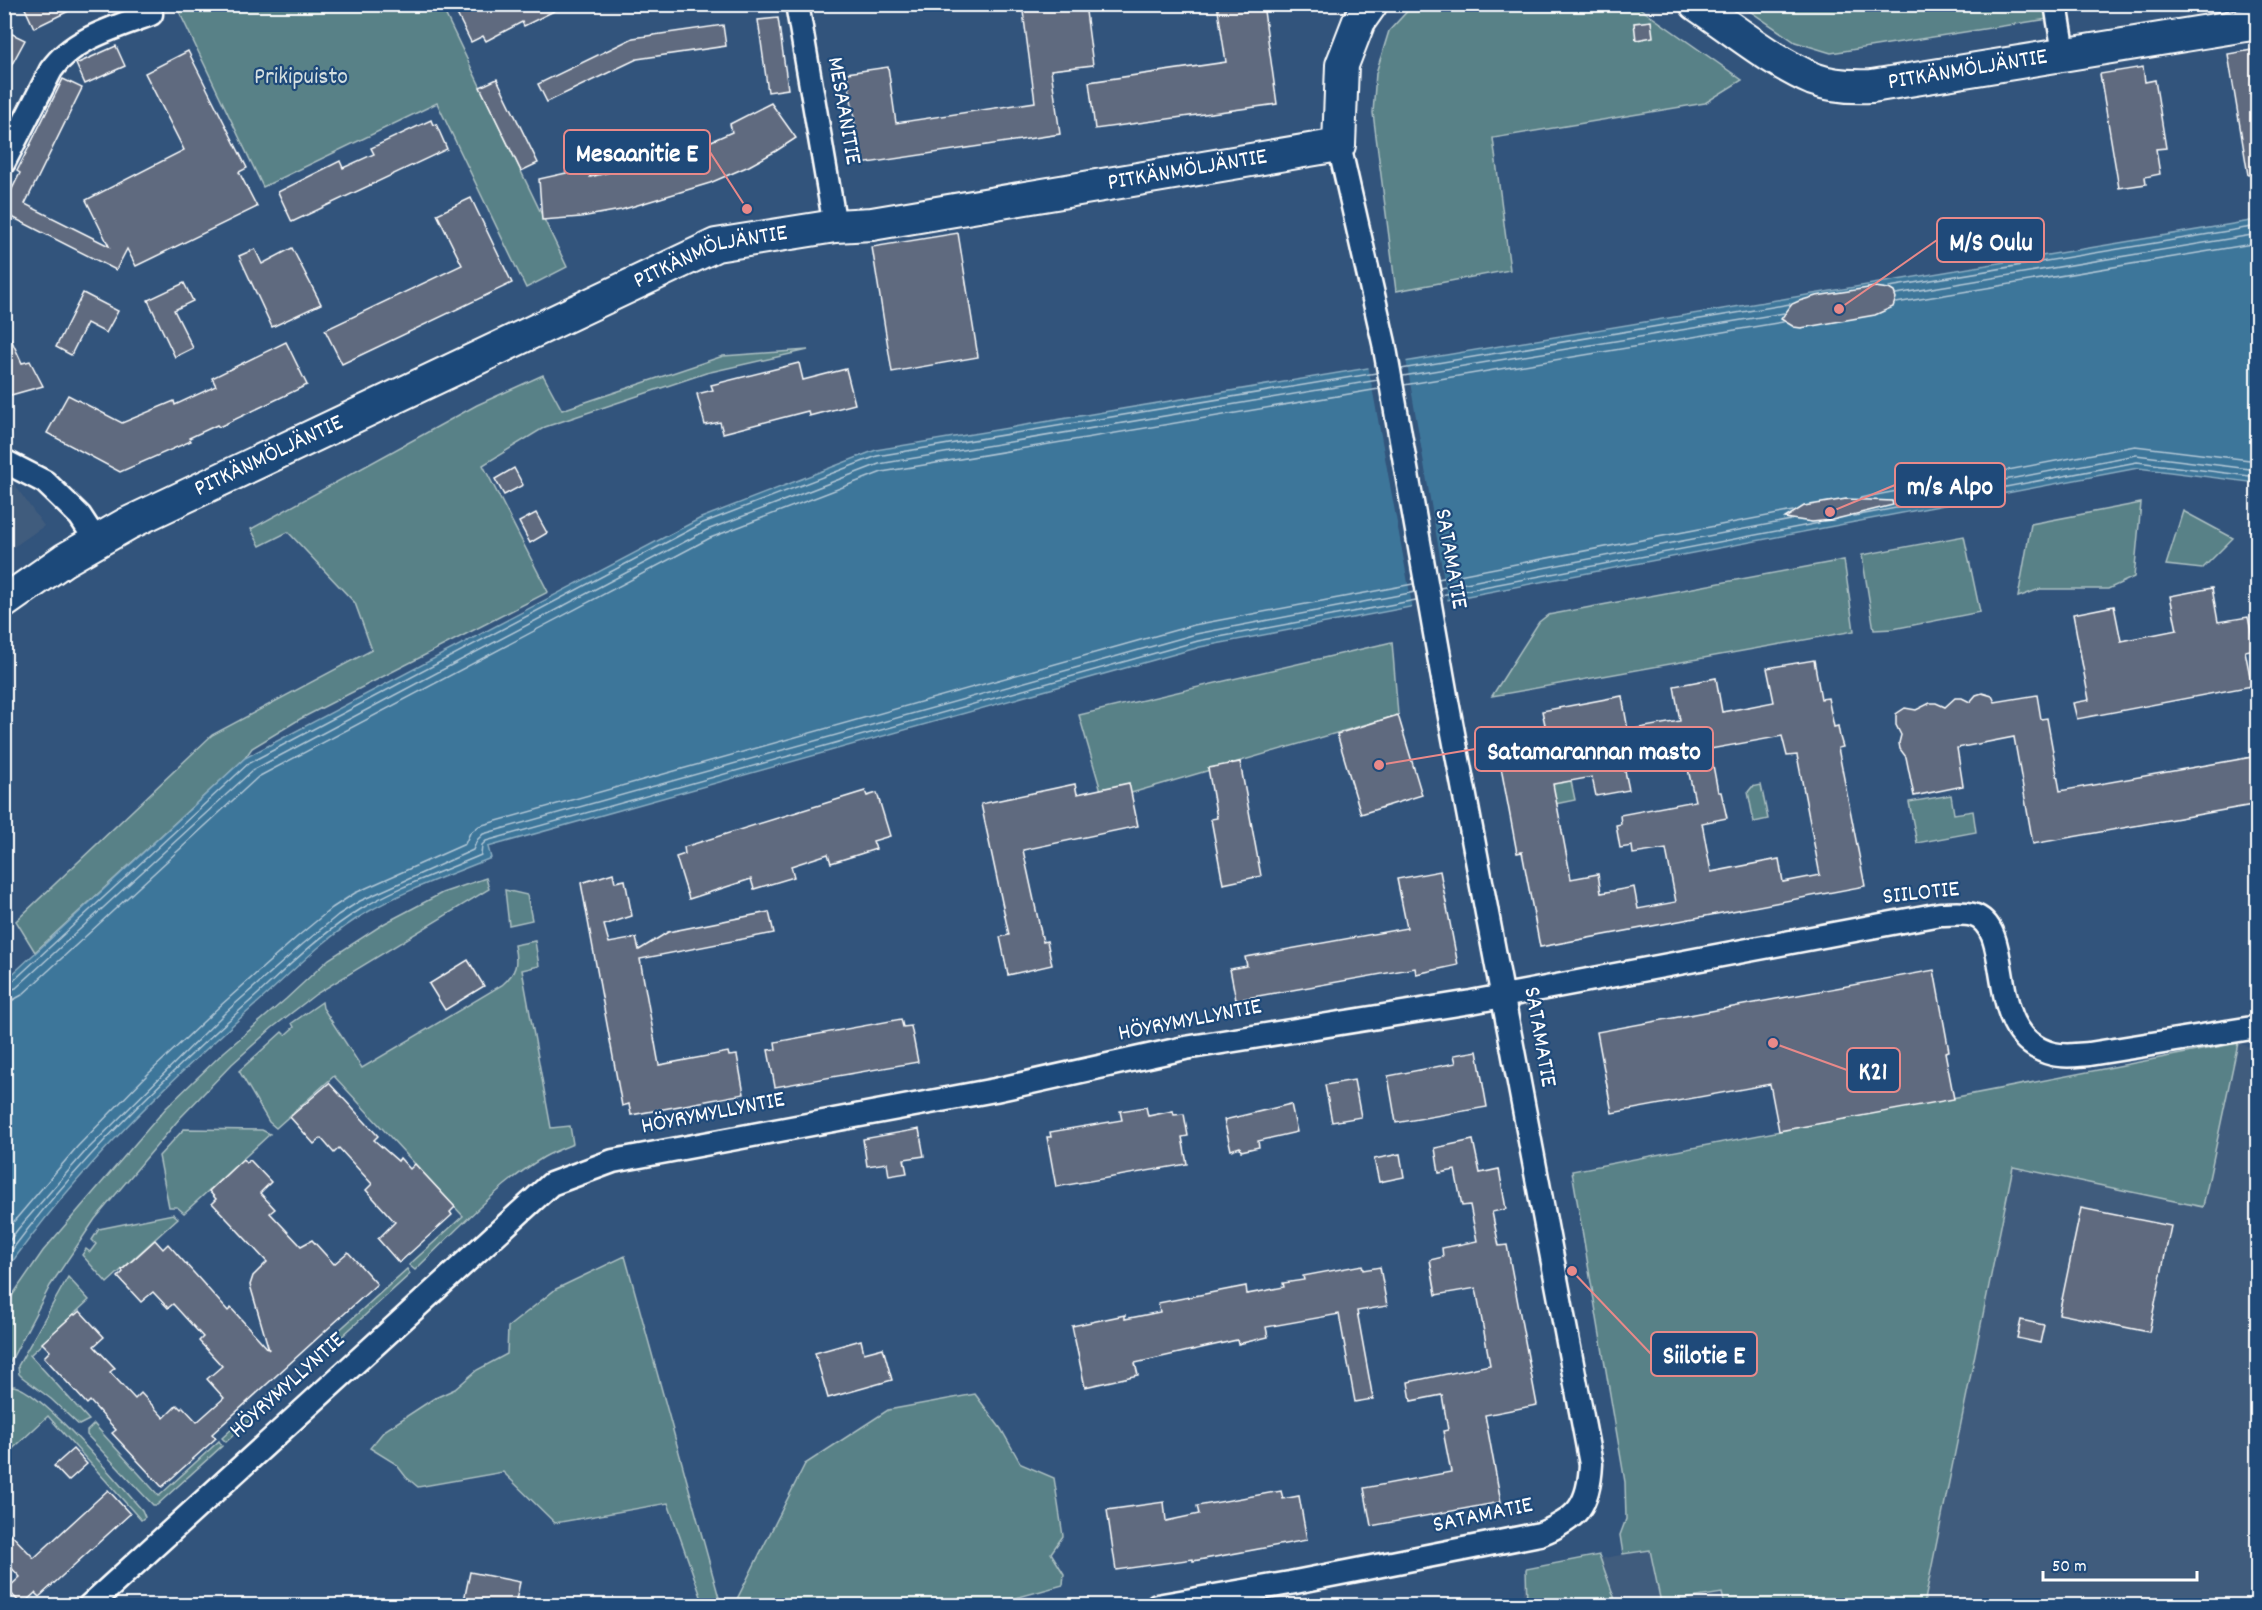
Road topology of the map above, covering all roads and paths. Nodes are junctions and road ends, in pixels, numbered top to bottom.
1 (797, 4) edge
2 (1371, 4) edge
3 (1696, 4) edge
4 (2056, 4) edge
5 (151, 14) dead end
6 (2258, 23) edge
7 (2064, 53) junction
8 (1339, 145) junction
9 (4, 162) edge
10 (835, 226) junction
11 (4, 461) edge
12 (97, 542) junction
13 (4, 602) edge
14 (1504, 996) junction
15 (2258, 1027) edge
16 (89, 1605) edge
17 (1158, 1605) edge

1 - 10 street, MESAANITIE
2 - 8 street
3 - 7 street, PITKÄNMÖLJÄNTIE
4 - 7 street
5 - 9 street
6 - 7 street, PITKÄNMÖLJÄNTIE
8 - 10 street, PITKÄNMÖLJÄNTIE
8 - 14 street, SATAMATIE
10 - 12 street, PITKÄNMÖLJÄNTIE
11 - 12 street
12 - 13 street, PITKÄNMÖLJÄNTIE
14 - 15 street, SIILOTIE
14 - 16 street, HÖYRYMYLLYNTIE
14 - 17 street, SATAMATIE

